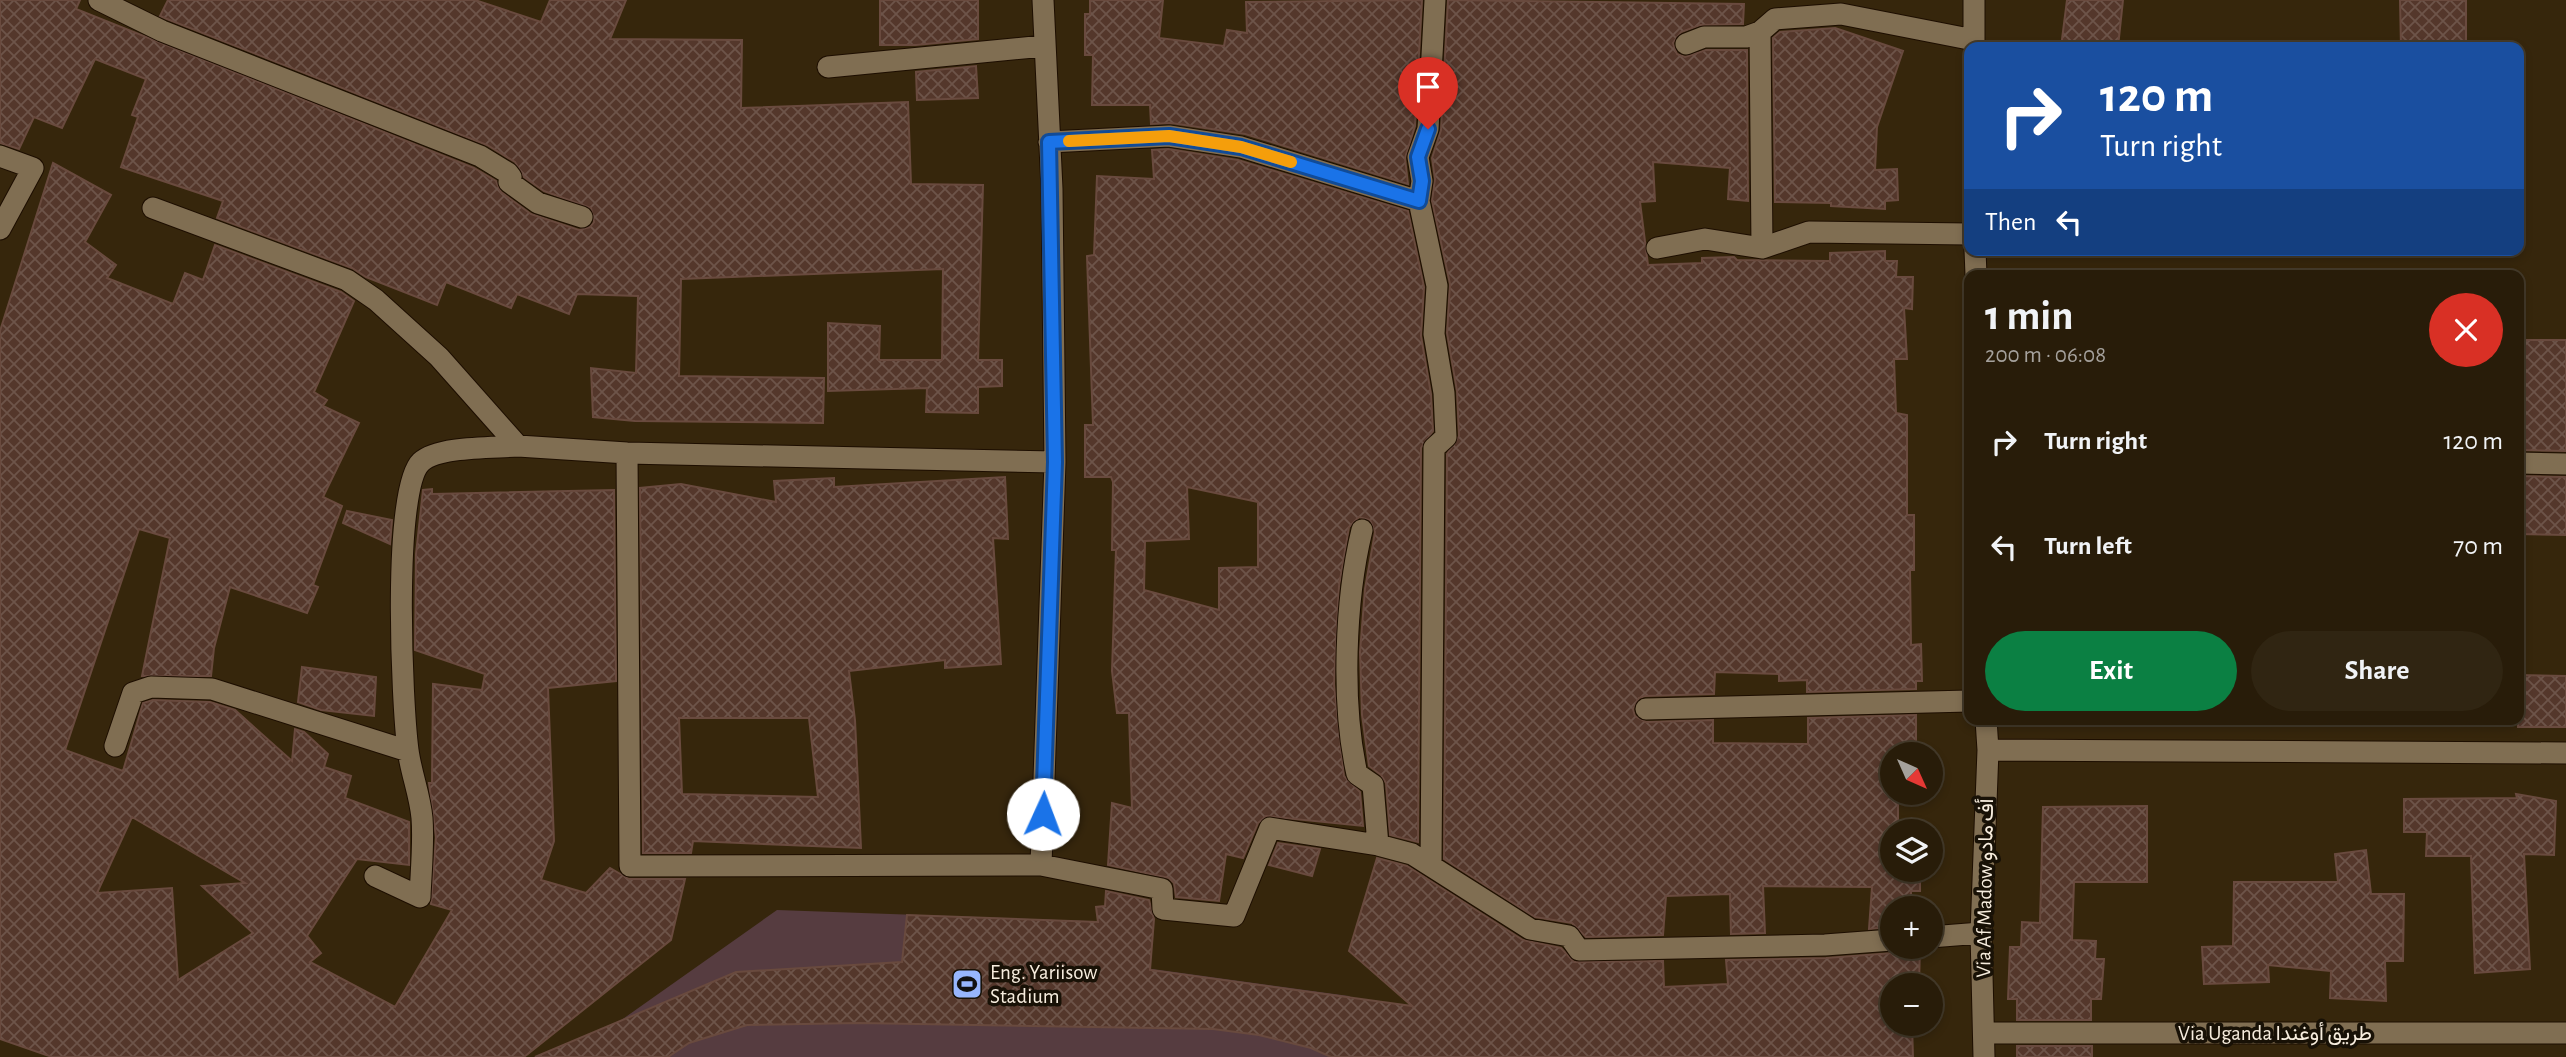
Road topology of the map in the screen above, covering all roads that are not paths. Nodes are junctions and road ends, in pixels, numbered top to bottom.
1 (99, 0) edge
2 (1043, 0) edge
3 (1435, 0) edge
4 (1974, 0) edge
5 (1760, 32) junction
6 (1969, 42) edge
7 (1974, 42) edge
8 (1686, 44) dead end
9 (1044, 47) junction
10 (828, 67) dead end
11 (1049, 142) junction
12 (0, 156) edge
13 (1419, 201) junction
14 (153, 208) dead end
15 (582, 217) dead end
16 (0, 229) edge
17 (1964, 234) edge
18 (1657, 248) dead end
19 (1762, 248) junction
20 (518, 446) junction
21 (627, 453) junction
22 (1055, 462) junction
23 (2524, 463) edge
24 (2566, 464) edge
25 (1362, 530) dead end
26 (1964, 701) edge
27 (1646, 709) dead end
28 (1986, 725) edge
29 (115, 746) dead end
30 (1988, 750) junction
31 (408, 751) junction
32 (2566, 753) edge
33 (1378, 845) junction
34 (1041, 865) junction
35 (1432, 866) junction
36 (375, 876) dead end
37 (1981, 933) junction
38 (1943, 936) edge
39 (1880, 941) edge
40 (1983, 1033) junction
41 (2566, 1033) edge
42 (1984, 1057) edge

1 - 15 street
2 - 9 street
3 - 13 street
4 - 7 street
5 - 6 street
5 - 8 street
5 - 19 street
9 - 10 street
9 - 11 street
11 - 13 street
11 - 22 street
12 - 16 street
13 - 35 street
14 - 20 street
17 - 19 street
18 - 19 street
20 - 21 street
20 - 31 street
21 - 22 street
21 - 34 street
22 - 34 street
23 - 24 street
25 - 33 street
26 - 27 street
28 - 30 street, Via Af Madow أف مادو
29 - 31 street
30 - 32 street
30 - 37 street, Via Af Madow أف مادو
31 - 36 street
33 - 34 street
33 - 35 street
35 - 39 street
37 - 38 street
37 - 40 street, Via Af Madow أف مادو
40 - 41 street, Via Uganda طريق أوغندا
40 - 42 street, Via Af Madow أف مادو

